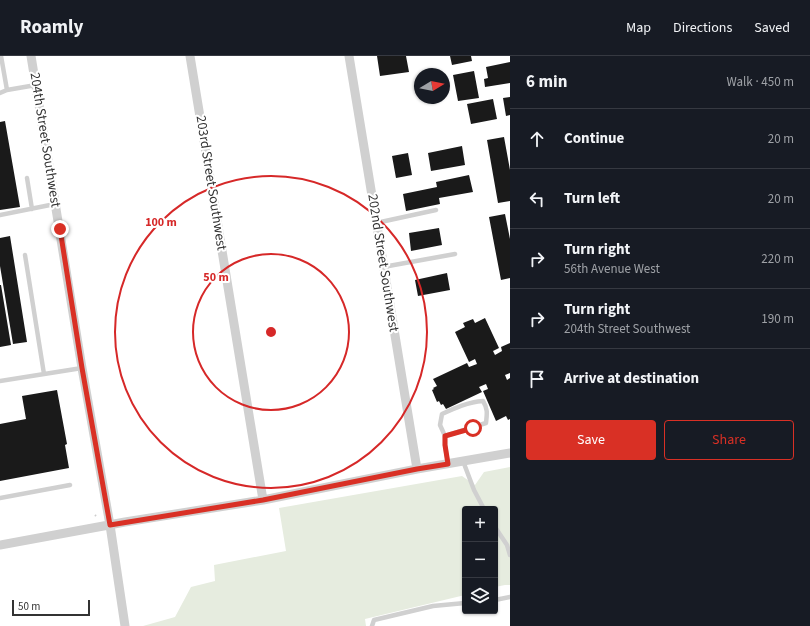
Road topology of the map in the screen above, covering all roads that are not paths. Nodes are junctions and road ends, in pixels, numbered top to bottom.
1 (1, 56) edge
2 (31, 56) edge
3 (190, 56) edge
4 (349, 56) edge
5 (36, 85) junction
6 (7, 90) junction
7 (0, 93) edge
8 (27, 178) dead end
9 (56, 204) junction
10 (32, 209) junction
11 (436, 210) dead end
12 (0, 215) edge
13 (376, 223) junction
14 (454, 254) dead end
15 (25, 255) dead end
16 (383, 266) junction
17 (82, 368) junction
18 (44, 374) junction
19 (0, 380) edge
20 (445, 436) junction
21 (510, 453) edge
22 (464, 461) junction
23 (448, 464) junction
24 (417, 469) junction
25 (70, 484) dead end
26 (0, 498) edge
27 (263, 500) junction
28 (482, 506) edge
29 (110, 525) junction
30 (498, 532) edge
31 (0, 545) edge
32 (510, 555) edge
33 (510, 597) edge
34 (498, 599) edge
35 (462, 603) edge
36 (125, 626) edge
37 (372, 626) edge

1 - 6 lane
2 - 5 street, 204th Street Southwest
3 - 27 street, 203rd Street Southwest
4 - 13 street, 202nd Street Southwest
5 - 6 lane
5 - 9 street, 204th Street Southwest
6 - 7 lane
8 - 10 lane
9 - 10 lane
9 - 17 street, 204th Street Southwest
10 - 12 lane
11 - 13 lane
13 - 16 street, 202nd Street Southwest
14 - 16 lane
15 - 18 lane
16 - 24 street, 202nd Street Southwest
17 - 18 lane
17 - 29 street, 204th Street Southwest
18 - 19 lane
20 - 20 lane
20 - 23 lane
21 - 22 street
22 - 23 street
22 - 28 lane
23 - 24 street
24 - 27 street
25 - 26 lane
27 - 29 street
29 - 31 street
29 - 36 street, 204th Street Southwest
30 - 32 lane
33 - 34 lane
35 - 37 lane

